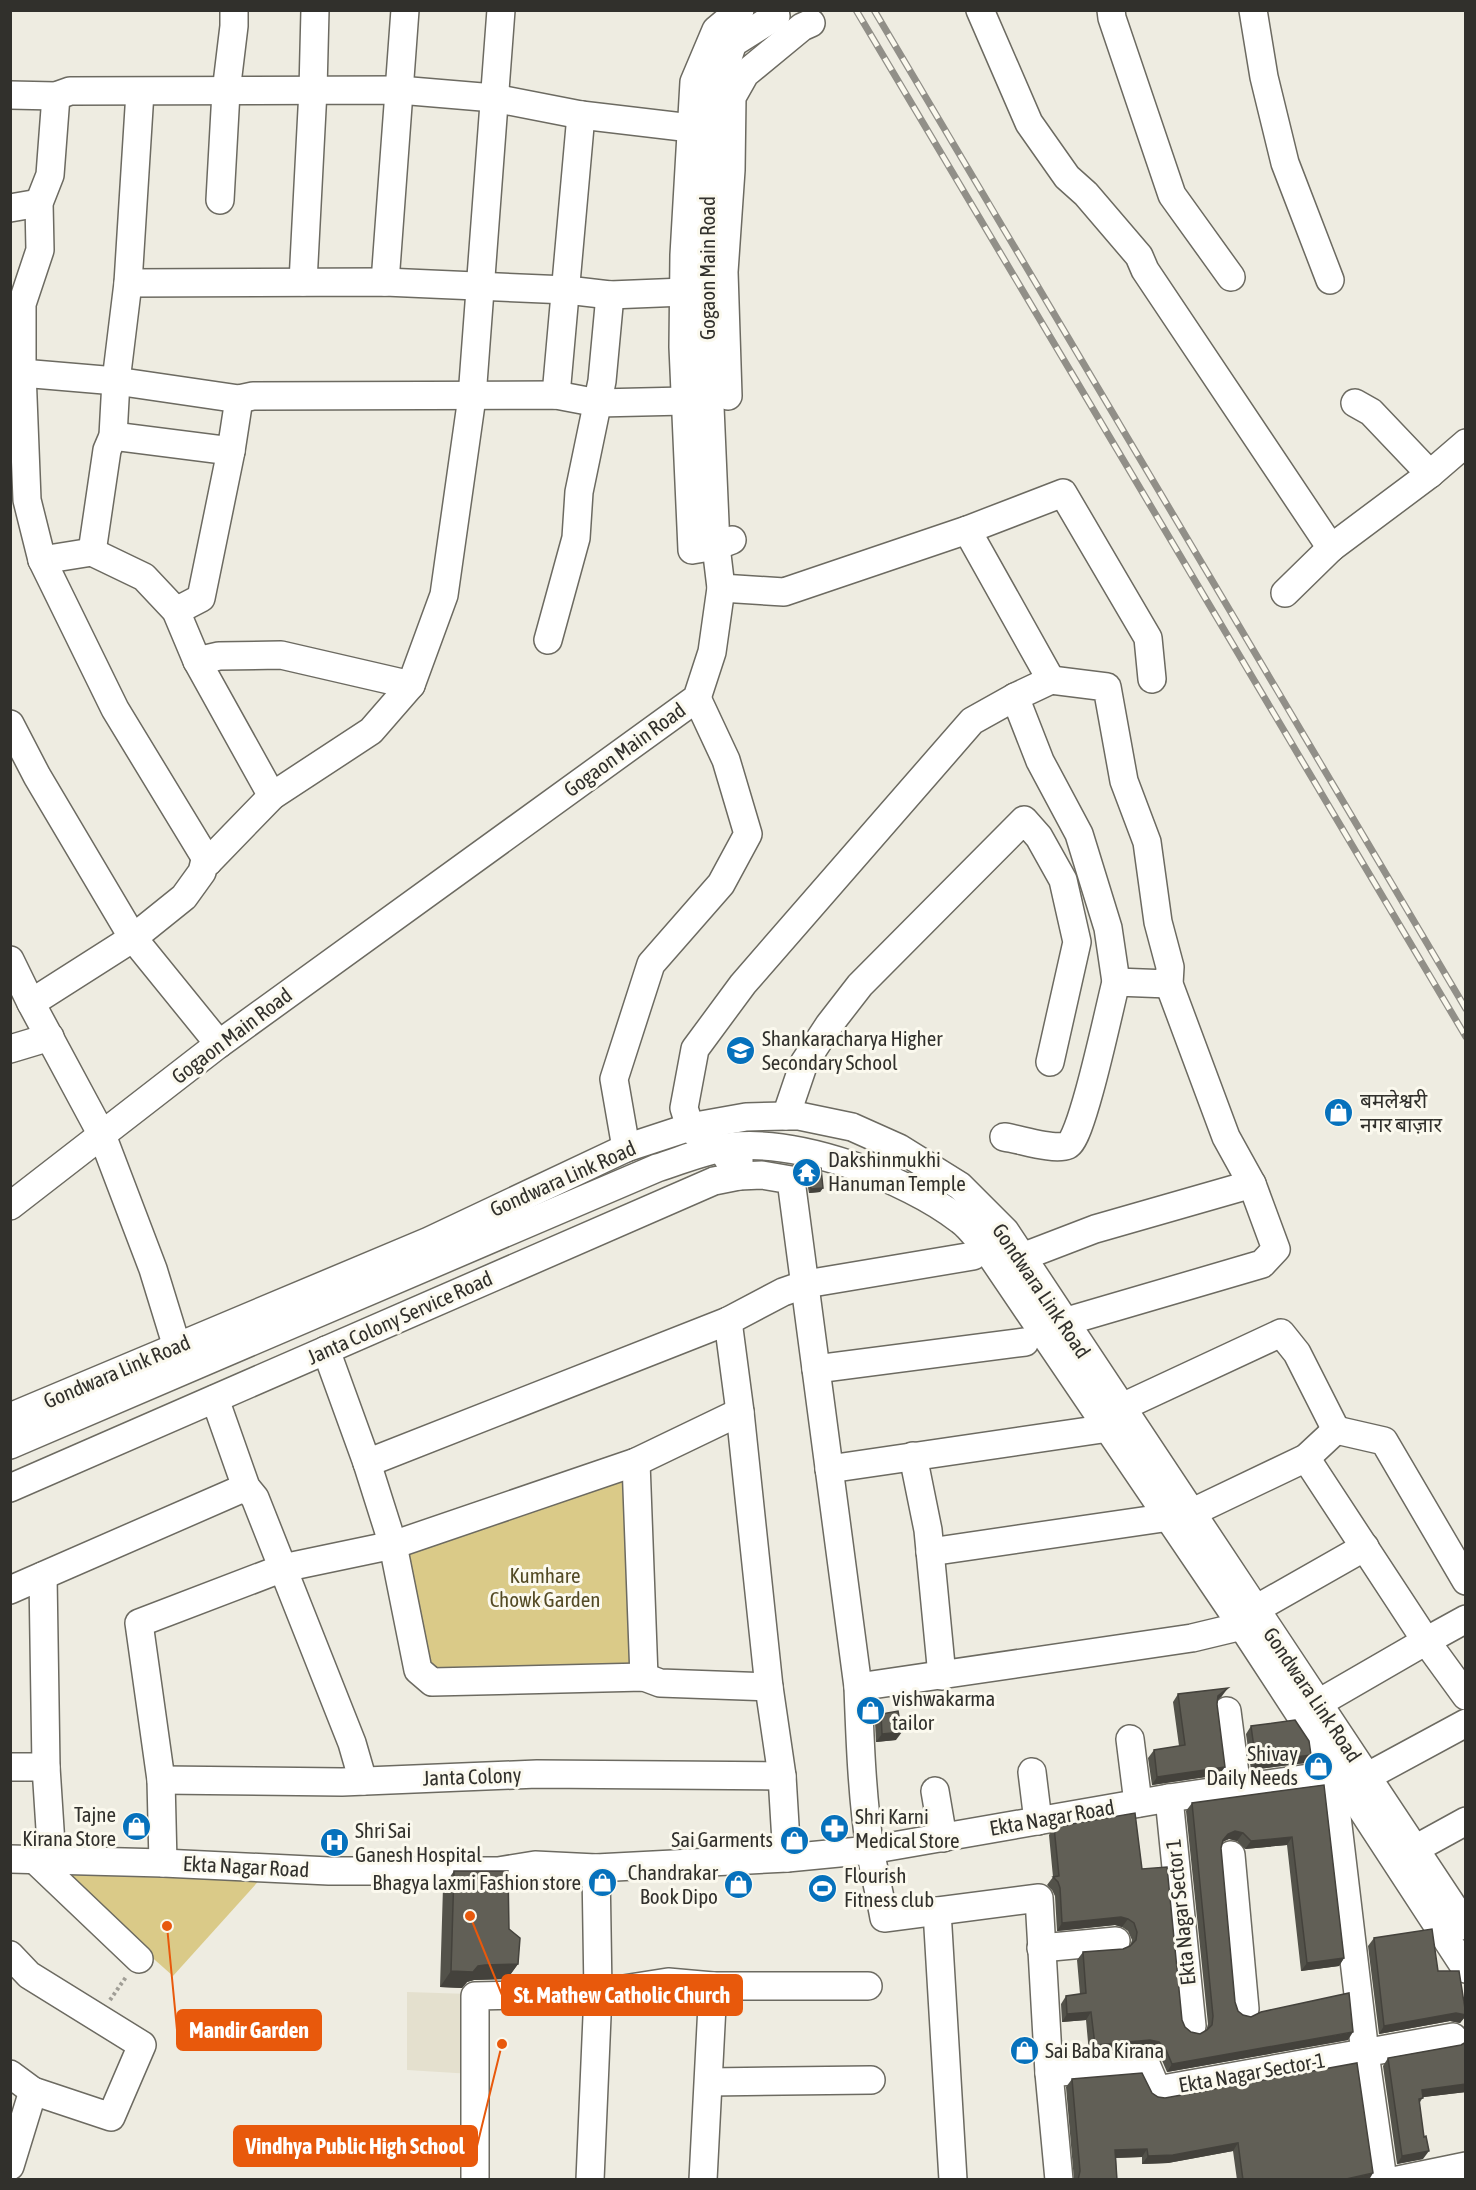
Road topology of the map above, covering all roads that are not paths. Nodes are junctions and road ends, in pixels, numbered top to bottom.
1 (234, 10) edge
2 (315, 10) edge
3 (405, 10) edge
4 (501, 10) edge
5 (740, 10) edge
6 (980, 10) edge
7 (1111, 10) edge
8 (1253, 10) edge
9 (776, 16) dead end
10 (811, 23) dead end
11 (313, 90) junction
12 (399, 90) junction
13 (140, 92) junction
14 (226, 92) junction
15 (10, 95) edge
16 (56, 96) junction
17 (495, 98) junction
18 (581, 115) junction
19 (691, 128) junction
20 (220, 200) dead end
21 (39, 203) junction
22 (10, 208) edge
23 (1231, 277) dead end
24 (1329, 280) dead end
25 (303, 282) junction
26 (385, 282) junction
27 (128, 283) junction
28 (479, 287) junction
29 (567, 290) junction
30 (684, 292) junction
31 (610, 296) junction
32 (16, 372) edge
33 (116, 381) junction
34 (556, 395) junction
35 (472, 397) junction
36 (239, 399) junction
37 (685, 401) junction
38 (598, 403) junction
39 (1355, 403) dead end
40 (114, 436) junction
41 (1466, 443) edge
42 (231, 451) junction
43 (1430, 474) junction
44 (967, 530) junction
45 (716, 546) junction
46 (1331, 548) junction
47 (92, 552) junction
48 (42, 560) junction
49 (721, 588) junction
50 (1285, 593) dead end
51 (176, 611) junction
52 (548, 640) dead end
53 (197, 661) junction
54 (1152, 679) dead end
55 (1051, 680) junction
56 (411, 685) junction
57 (1015, 697) junction
58 (697, 698) junction
59 (10, 724) edge
60 (272, 796) junction
61 (208, 862) junction
62 (133, 938) junction
63 (10, 960) edge
64 (1116, 982) junction
65 (1168, 984) junction
66 (31, 1003) junction
67 (50, 1037) junction
68 (219, 1044) junction
69 (10, 1049) edge
70 (1050, 1062) dead end
71 (786, 1116) junction
72 (739, 1119) junction
73 (690, 1127) junction
74 (102, 1135) junction
75 (1004, 1137) dead end
76 (730, 1147) junction
77 (626, 1148) junction
78 (739, 1176) junction
79 (1252, 1184) junction
80 (10, 1206) edge
81 (973, 1256) dead end
82 (1022, 1257) junction
83 (806, 1284) junction
84 (729, 1321) junction
85 (1064, 1322) junction
86 (1024, 1342) dead end
87 (177, 1347) junction
88 (327, 1350) junction
89 (816, 1369) junction
90 (215, 1399) junction
91 (740, 1412) junction
92 (10, 1417) edge
93 (1115, 1418) junction
94 (1336, 1431) junction
95 (10, 1445) edge
96 (914, 1456) junction
97 (1306, 1458) junction
98 (636, 1462) junction
99 (367, 1463) junction
100 (829, 1469) junction
101 (246, 1487) junction
102 (10, 1488) edge
103 (1178, 1514) junction
104 (393, 1545) junction
105 (1365, 1547) junction
106 (930, 1552) junction
107 (283, 1568) junction
108 (42, 1576) junction
109 (1466, 1581) edge
110 (10, 1590) edge
111 (1248, 1618) junction
112 (1466, 1619) edge
113 (1426, 1641) junction
114 (942, 1676) junction
115 (644, 1677) junction
116 (769, 1687) junction
117 (858, 1687) junction
118 (1466, 1696) edge
119 (1317, 1704) junction
120 (1227, 1711) dead end
121 (1466, 1723) edge
122 (1130, 1739) dead end
123 (10, 1767) edge
124 (46, 1767) junction
125 (1032, 1772) dead end
126 (782, 1776) junction
127 (1368, 1776) junction
128 (1335, 1778) junction
129 (161, 1780) junction
130 (363, 1780) junction
131 (1237, 1789) junction
132 (935, 1791) dead end
133 (1169, 1797) junction
134 (1137, 1803) junction
135 (1038, 1821) junction
136 (1466, 1821) edge
137 (943, 1838) junction
138 (1415, 1849) junction
139 (870, 1850) junction
140 (1231, 1855) dead end
141 (787, 1858) junction
142 (32, 1860) edge
143 (163, 1863) junction
144 (596, 1868) junction
145 (937, 1911) junction
146 (1466, 1926) edge
147 (1116, 1941) dead end
148 (1041, 1948) junction
149 (10, 1956) edge
150 (139, 1959) road end
151 (1466, 1969) edge
152 (713, 1986) junction
153 (868, 1986) dead end
154 (598, 1993) junction
155 (1245, 2009) dead end
156 (1192, 2026) dead end
157 (1453, 2037) dead end
158 (1365, 2053) junction
159 (1048, 2073) junction
160 (10, 2074) edge
161 (871, 2080) dead end
162 (709, 2082) junction
163 (33, 2091) junction
164 (12, 2158) edge
165 (1466, 2166) edge
166 (474, 2180) edge
167 (590, 2180) edge
168 (703, 2180) edge
169 (953, 2180) edge
170 (1059, 2180) edge
171 (1383, 2180) edge
172 (1398, 2180) edge

1 - 14 street
2 - 11 street
3 - 12 street
4 - 17 street
5 - 19 street
6 - 46 street
7 - 23 street
8 - 24 street
9 - 45 street, Gogaon Main Road
10 - 45 street
11 - 12 street
11 - 14 street
11 - 25 street
12 - 17 street
12 - 26 street
13 - 14 street
13 - 16 street
13 - 27 street
14 - 20 street
15 - 16 street
16 - 21 street
17 - 18 street
17 - 28 street
18 - 19 street
18 - 29 street
19 - 30 street
21 - 22 street
21 - 32 street
25 - 26 street
25 - 27 street
26 - 28 street
27 - 33 street
28 - 29 street
28 - 35 street
29 - 31 street
29 - 34 street
30 - 31 street
30 - 37 street
31 - 38 street
32 - 33 street
32 - 48 street
33 - 36 street
33 - 40 street
34 - 35 street
34 - 38 street
35 - 36 street
35 - 56 street
36 - 42 street
37 - 38 street
37 - 45 street
38 - 52 street
39 - 43 street
40 - 42 street
40 - 47 street
41 - 43 street
42 - 51 street
43 - 46 street
44 - 49 street
44 - 54 street
44 - 55 street
45 - 49 street, Gogaon Main Road
46 - 50 street
47 - 48 street
47 - 51 street
48 - 61 street
49 - 58 street, Gogaon Main Road
51 - 53 street
53 - 56 street
53 - 60 street
55 - 57 street
55 - 65 street
56 - 60 street
57 - 64 street
57 - 73 street
58 - 68 street, Gogaon Main Road
58 - 77 street
59 - 62 street
60 - 61 street
61 - 62 street
62 - 66 street
62 - 68 street
63 - 66 street
64 - 65 street
64 - 75 street
65 - 79 street
66 - 67 street
67 - 69 street
67 - 74 street
68 - 74 street, Gogaon Main Road
70 - 71 street
71 - 72 street, Gondwara Link Road
71 - 82 street, Gondwara Link Road
72 - 73 street, Gondwara Link Road
72 - 76 street
73 - 76 street
73 - 77 street, Gondwara Link Road
74 - 80 street, Gogaon Main Road
74 - 87 street
76 - 78 street
76 - 93 street
76 - 95 street, Gondwara Link Road
77 - 87 street, Gondwara Link Road
78 - 83 street, Janta Colony Service Road
78 - 88 street, Janta Colony Service Road
79 - 82 street
79 - 85 street
81 - 83 street
82 - 85 street, Gondwara Link Road
83 - 84 street
83 - 89 street
84 - 91 street
84 - 99 street
85 - 93 street, Gondwara Link Road
86 - 89 street
87 - 92 street, Gondwara Link Road
88 - 90 street, Janta Colony Service Road
88 - 99 street
89 - 100 street
90 - 101 street
90 - 102 street, Janta Colony Service Road
91 - 98 street
91 - 116 street
93 - 94 street
93 - 96 street
93 - 103 street
94 - 97 street
94 - 109 street
96 - 100 street
96 - 106 street
97 - 103 street
97 - 105 street
98 - 104 street
98 - 115 street
99 - 104 street
100 - 117 street
101 - 107 street
101 - 108 street
103 - 106 street
103 - 111 street
104 - 107 street
104 - 115 street
105 - 111 street
105 - 113 street
106 - 114 street
107 - 129 street
107 - 130 street
108 - 110 street
108 - 124 street
111 - 114 street
111 - 119 street, Gondwara Link Road
111 - 128 street
112 - 113 street
113 - 118 street
113 - 119 street
114 - 117 street
115 - 116 street
116 - 126 street
117 - 139 street
119 - 127 street, Gondwara Link Road
120 - 131 street
121 - 127 street
122 - 134 street
123 - 124 street
124 - 142 street
125 - 135 street
126 - 130 street, Janta Colony
126 - 141 street
127 - 138 street, Gondwara Link Road
128 - 131 street, Ekta Nagar Road
128 - 151 street
128 - 158 street
129 - 130 street, Janta Colony
129 - 143 street
131 - 133 street, Ekta Nagar Road
132 - 137 street
133 - 134 street, Ekta Nagar Road
133 - 156 street, Ekta Nagar Sector 1
134 - 135 street, Ekta Nagar Road
135 - 137 street, Ekta Nagar Road
136 - 138 street
137 - 139 street, Ekta Nagar Road
138 - 146 street, Gondwara Link Road
139 - 141 street, Ekta Nagar Road
139 - 145 street
140 - 155 street
141 - 144 street, Ekta Nagar Road
142 - 143 street, Ekta Nagar Road
142 - 150 street
143 - 144 street, Ekta Nagar Road
144 - 154 street
145 - 148 street
145 - 169 street
147 - 148 street
148 - 159 street
149 - 163 street
152 - 153 street
152 - 154 street
152 - 162 street
154 - 166 street
154 - 167 street
157 - 158 street, Ekta Nagar Sector-1
158 - 159 street, Ekta Nagar Sector-1
158 - 171 street
159 - 170 street
160 - 163 street
161 - 162 street
162 - 168 street
163 - 164 street
165 - 172 street

